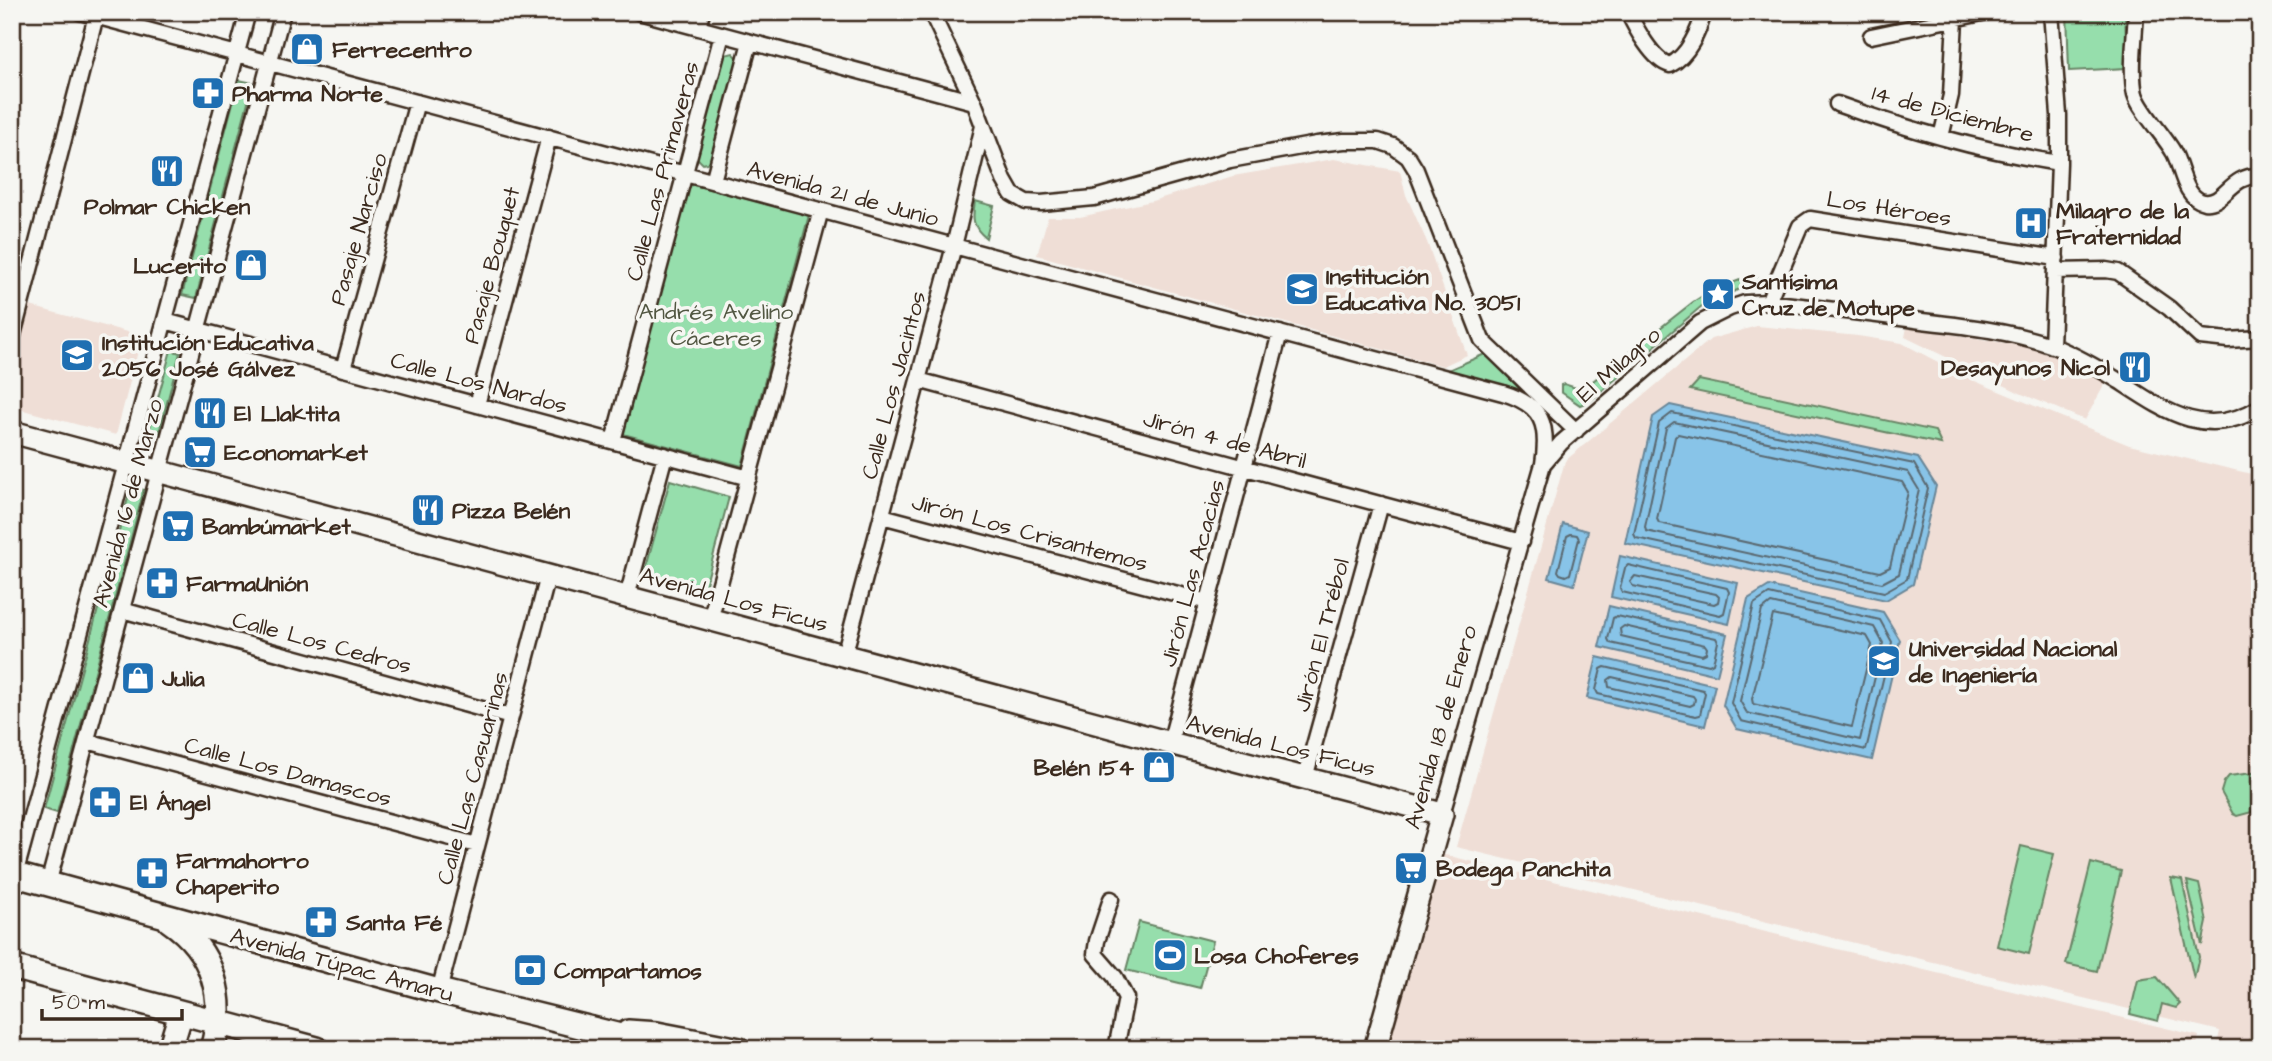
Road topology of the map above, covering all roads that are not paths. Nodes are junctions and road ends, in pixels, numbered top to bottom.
1 (80, 12) edge
2 (248, 12) edge
3 (283, 12) edge
4 (639, 12) edge
5 (702, 12) edge
6 (931, 12) edge
7 (1628, 12) edge
8 (1704, 12) edge
9 (1987, 12) edge
10 (2051, 12) edge
11 (2136, 12) edge
12 (96, 14) edge
13 (671, 16) edge
14 (1955, 19) junction
15 (698, 28) junction
16 (722, 35) junction
17 (1871, 36) dead end
18 (750, 42) junction
19 (237, 53) junction
20 (269, 62) junction
21 (417, 102) junction
22 (974, 102) junction
23 (1837, 104) dead end
24 (983, 125) junction
25 (549, 137) junction
26 (1941, 137) junction
27 (2059, 163) junction
28 (685, 174) junction
29 (2260, 176) edge
30 (713, 181) junction
31 (821, 210) junction
32 (954, 246) junction
33 (2055, 264) junction
34 (19, 283) edge
35 (1768, 302) junction
36 (164, 320) junction
37 (197, 330) junction
38 (1280, 333) junction
39 (2260, 338) edge
40 (12, 339) edge
41 (2053, 346) junction
42 (343, 369) junction
43 (918, 380) junction
44 (477, 405) junction
45 (2260, 407) edge
46 (1576, 431) junction
47 (12, 432) edge
48 (613, 441) junction
49 (665, 455) junction
50 (126, 463) junction
51 (1543, 464) junction
52 (1244, 468) junction
53 (159, 472) junction
54 (749, 478) junction
55 (1381, 504) junction
56 (882, 516) junction
57 (1521, 542) junction
58 (548, 576) junction
59 (627, 597) junction
60 (1208, 603) junction
61 (122, 610) junction
62 (710, 620) junction
63 (844, 656) junction
64 (511, 717) junction
65 (86, 741) junction
66 (1170, 743) junction
67 (1305, 778) junction
68 (1442, 814) junction
69 (477, 845) junction
70 (14, 874) edge
71 (48, 884) junction
72 (1111, 899) dead end
73 (164, 917) junction
74 (12, 967) edge
75 (439, 991) junction
76 (181, 1013) junction
77 (218, 1023) junction
78 (593, 1030) junction
79 (170, 1049) edge
80 (212, 1049) edge
81 (317, 1049) edge
82 (673, 1049) edge
83 (740, 1049) edge
84 (1116, 1049) edge
85 (1375, 1049) edge

1 - 12 street, Avenida 21 de Junio
2 - 19 street, Avenida 16 de Marzo
3 - 20 street, Avenida 16 de Marzo
4 - 13 street
5 - 15 street
6 - 22 street, El Milagro
7 - 8 street
9 - 14 street
10 - 27 street
11 - 29 street
12 - 19 street, Avenida 21 de Junio
12 - 34 street
13 - 15 street
14 - 17 street
14 - 26 street
15 - 16 street
16 - 18 street
16 - 28 street, Calle Las Primaveras
18 - 22 street
18 - 30 street
19 - 20 street, Avenida 21 de Junio
19 - 36 street, Avenida 16 de Marzo
20 - 21 street, Avenida 21 de Junio
20 - 37 street, Avenida 16 de Marzo
21 - 25 street, Avenida 21 de Junio
21 - 42 street, Pasaje Narciso
22 - 24 street, El Milagro
23 - 26 street, 14 de Diciembre
24 - 32 street, Calle Los Jacintos
24 - 46 street, El Milagro
25 - 28 street, Avenida 21 de Junio
25 - 44 street, Pasaje Bouquet
26 - 27 street, 14 de Diciembre
27 - 33 street
28 - 30 street, Avenida 21 de Junio
28 - 48 street, Calle Las Primaveras
30 - 31 street, Avenida 21 de Junio
31 - 32 street, Avenida 21 de Junio
31 - 54 street
32 - 38 street, Avenida 21 de Junio
32 - 43 street, Calle Los Jacintos
33 - 35 street, Los Héroes
33 - 39 street, Los Héroes
33 - 41 street
34 - 40 street
35 - 41 street, El Milagro
35 - 46 street, El Milagro
36 - 37 street, Calle Los Nardos
36 - 50 street, Avenida 16 de Marzo
37 - 42 street, Calle Los Nardos
37 - 53 street, Avenida 16 de Marzo
38 - 51 street, Avenida 21 de Junio
38 - 52 street, Jirón Las Acacias
41 - 45 street, El Milagro
42 - 44 street, Calle Los Nardos
43 - 52 street, Jirón 4 de Abril
43 - 56 street, Calle Los Jacintos
44 - 48 street, Calle Los Nardos
46 - 51 street, Avenida 18 de Enero
47 - 50 street, Avenida Los Ficus
48 - 49 street, Calle Los Nardos
49 - 54 street, Calle Los Nardos
49 - 59 street
50 - 53 street, Avenida Los Ficus
50 - 70 street, Avenida 16 de Marzo
51 - 57 street, Avenida 18 de Enero
52 - 55 street, Jirón 4 de Abril
52 - 60 street, Jirón Las Acacias
53 - 58 street, Avenida Los Ficus
53 - 61 street, Avenida 16 de Marzo
54 - 62 street
55 - 57 street, Jirón 4 de Abril
55 - 67 street, Jirón El Trébol
56 - 60 street, Jirón Los Crisantemos
56 - 63 street, Calle Los Jacintos
57 - 68 street, Avenida 18 de Enero
58 - 59 street, Avenida Los Ficus
58 - 64 street, Calle Las Casuarinas
59 - 62 street, Avenida Los Ficus
60 - 66 street, Jirón Las Acacias
61 - 64 street, Calle Los Cedros
61 - 65 street, Avenida 16 de Marzo
62 - 63 street, Avenida Los Ficus
63 - 66 street, Avenida Los Ficus
64 - 69 street, Calle Las Casuarinas
65 - 69 street, Calle Los Damascos
65 - 71 street, Avenida 16 de Marzo
66 - 67 street, Avenida Los Ficus
67 - 68 street, Avenida Los Ficus
68 - 85 street, Avenida 18 de Enero
69 - 75 street, Calle Las Casuarinas
70 - 71 main road, Avenida Túpac Amaru
71 - 73 main road, Avenida Túpac Amaru
72 - 84 street
73 - 75 main road, Avenida Túpac Amaru
73 - 77 main road
74 - 76 main road
75 - 78 main road, Avenida Túpac Amaru
76 - 77 main road
76 - 79 main road
77 - 80 main road
77 - 81 main road
78 - 82 main road, Avenida Túpac Amaru
78 - 83 street

